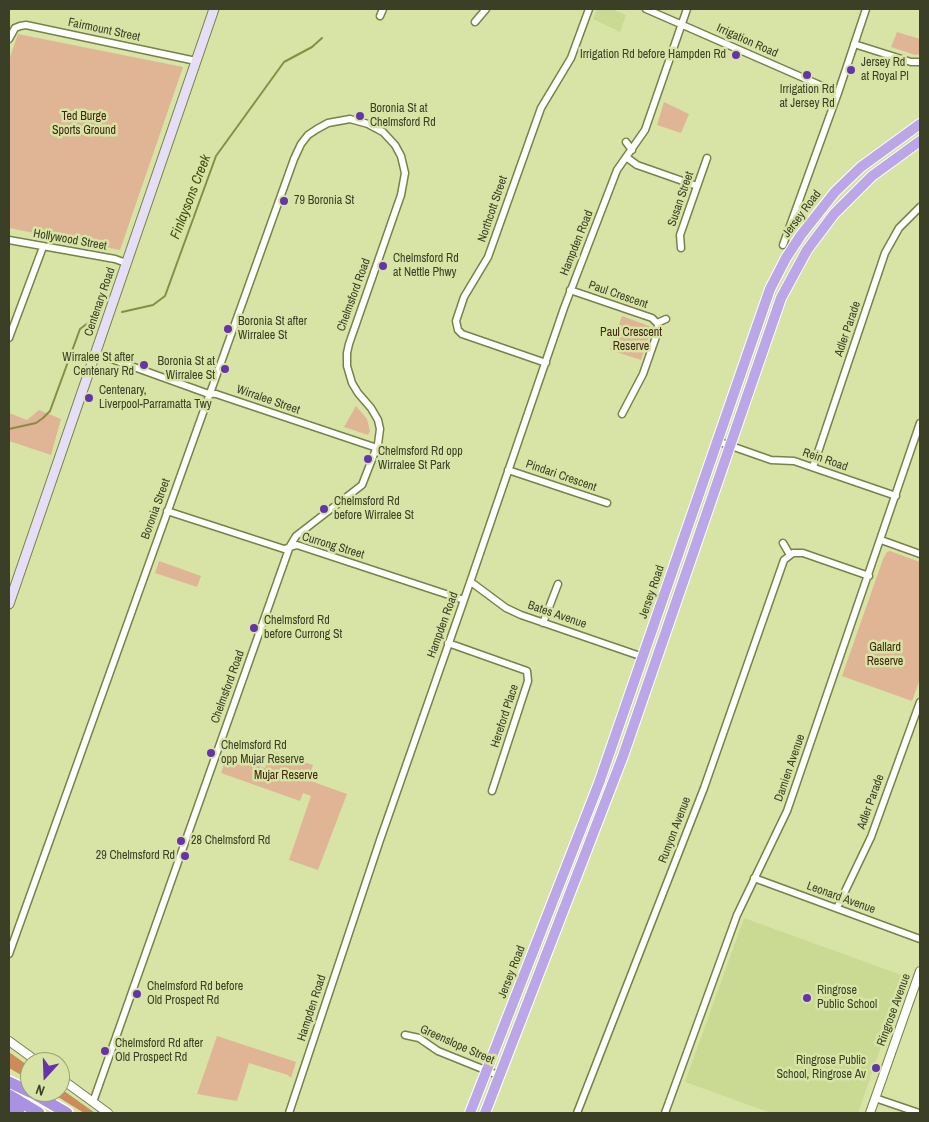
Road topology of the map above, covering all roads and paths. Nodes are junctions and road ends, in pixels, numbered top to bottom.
1 (214, 9) edge
2 (383, 9) edge
3 (486, 9) edge
4 (589, 9) edge
5 (646, 9) edge
6 (687, 9) edge
7 (866, 9) edge
8 (380, 16) dead end
9 (475, 22) dead end
10 (682, 24) junction
11 (10, 36) edge
12 (854, 44) junction
13 (196, 61) junction
14 (920, 62) edge
15 (838, 93) junction
16 (368, 124) joint
17 (920, 124) edge
18 (920, 141) edge
19 (626, 142) dead end
20 (632, 150) junction
21 (626, 157) junction
22 (707, 158) dead end
23 (697, 186) junction
24 (920, 207) edge
25 (9, 240) edge
26 (783, 245) dead end
27 (43, 247) junction
28 (681, 248) dead end
29 (126, 263) junction
30 (570, 290) junction
31 (666, 319) dead end
32 (657, 323) junction
33 (9, 338) edge
34 (95, 353) junction
35 (546, 363) junction
36 (211, 394) junction
37 (622, 414) dead end
38 (920, 423) edge
39 (717, 441) junction
40 (729, 446) junction
41 (377, 448) junction
42 (813, 467) junction
43 (508, 470) junction
44 (896, 496) junction
45 (607, 503) dead end
46 (166, 511) junction
47 (881, 540) junction
48 (782, 543) dead end
49 (290, 546) junction
50 (790, 554) junction
51 (920, 554) edge
52 (869, 576) junction
53 (470, 582) junction
54 (558, 584) dead end
55 (464, 600) junction
56 (9, 604) edge
57 (544, 623) junction
58 (448, 644) junction
59 (643, 657) junction
60 (920, 702) edge
61 (492, 791) dead end
62 (754, 878) junction
63 (837, 908) junction
64 (920, 939) edge
65 (9, 954) edge
66 (920, 971) edge
67 (405, 1035) dead end
68 (9, 1041) edge
69 (24, 1052) edge
70 (488, 1071) junction
71 (500, 1076) junction
72 (70, 1085) edge
73 (9, 1095) edge
74 (875, 1098) junction
75 (48, 1102) edge
76 (93, 1102) junction
77 (9, 1107) edge
78 (19, 1113) edge
79 (39, 1113) edge
80 (67, 1113) edge
81 (108, 1113) edge
82 (289, 1113) edge
83 (470, 1113) edge
84 (485, 1113) edge
85 (577, 1113) edge
86 (666, 1113) edge
87 (870, 1113) edge
88 (918, 1113) edge

1 - 13 main road, Centenary Road
2 - 8 street
3 - 9 street
4 - 35 street, Northcott Street
5 - 10 street, Irrigation Road
6 - 10 street, Hampden Road
7 - 12 street, Jersey Road
10 - 15 street, Irrigation Road
10 - 20 street, Hampden Road
11 - 13 street, Fairmount Street
12 - 14 street
12 - 15 street, Jersey Road
13 - 29 main road, Centenary Road
15 - 26 street, Jersey Road
16 - 36 street, Boronia Street
16 - 41 street, Chelmsford Road
17 - 39 highway, Jersey Road
18 - 40 highway, Jersey Road
19 - 20 street
20 - 21 street, Hampden Road
21 - 23 street
21 - 30 street, Hampden Road
22 - 23 street, Susan Street
23 - 28 street, Susan Street
24 - 42 street, Adler Parade
25 - 27 street, Hollywood Street
27 - 29 street, Hollywood Street
27 - 33 street
29 - 34 main road, Centenary Road
30 - 32 street, Paul Crescent
30 - 35 street, Hampden Road
31 - 32 street, Paul Crescent
32 - 37 street, Paul Crescent
34 - 36 street, Wirralee Street
34 - 56 main road, Centenary Road
35 - 43 street, Hampden Road
36 - 41 street, Wirralee Street
36 - 46 street, Boronia Street
38 - 44 street, Damien Avenue
39 - 40 street, Rein Road
39 - 59 highway, Jersey Road
40 - 42 street, Rein Road
40 - 71 highway, Jersey Road
41 - 49 street, Chelmsford Road
42 - 44 street, Rein Road
43 - 45 street, Pindari Crescent
43 - 53 street, Hampden Road
44 - 47 street, Damien Avenue
46 - 49 street, Currong Street
46 - 65 street, Boronia Street
47 - 51 street
47 - 52 street, Damien Avenue
48 - 50 street
49 - 55 street, Currong Street
49 - 76 street, Chelmsford Road
50 - 52 street
50 - 85 street, Runyon Avenue
52 - 62 street, Damien Avenue
53 - 55 street, Hampden Road
53 - 57 street, Bates Avenue
54 - 57 street
55 - 58 street, Hampden Road
57 - 59 street, Bates Avenue
58 - 61 street, Hereford Place
58 - 82 street, Hampden Road
59 - 70 highway, Jersey Road
60 - 63 street, Adler Parade
62 - 63 street, Leonard Avenue
62 - 86 street, Damien Avenue
63 - 64 street, Leonard Avenue
66 - 74 street, Ringrose Avenue
67 - 70 street, Greenslope Street
68 - 69 street
70 - 71 street, Greenslope Street
70 - 83 highway, Jersey Road
71 - 84 highway, Jersey Road
72 - 76 street
73 - 79 highway
74 - 87 street, Ringrose Avenue
74 - 88 street
75 - 80 highway
76 - 81 street
77 - 78 highway

